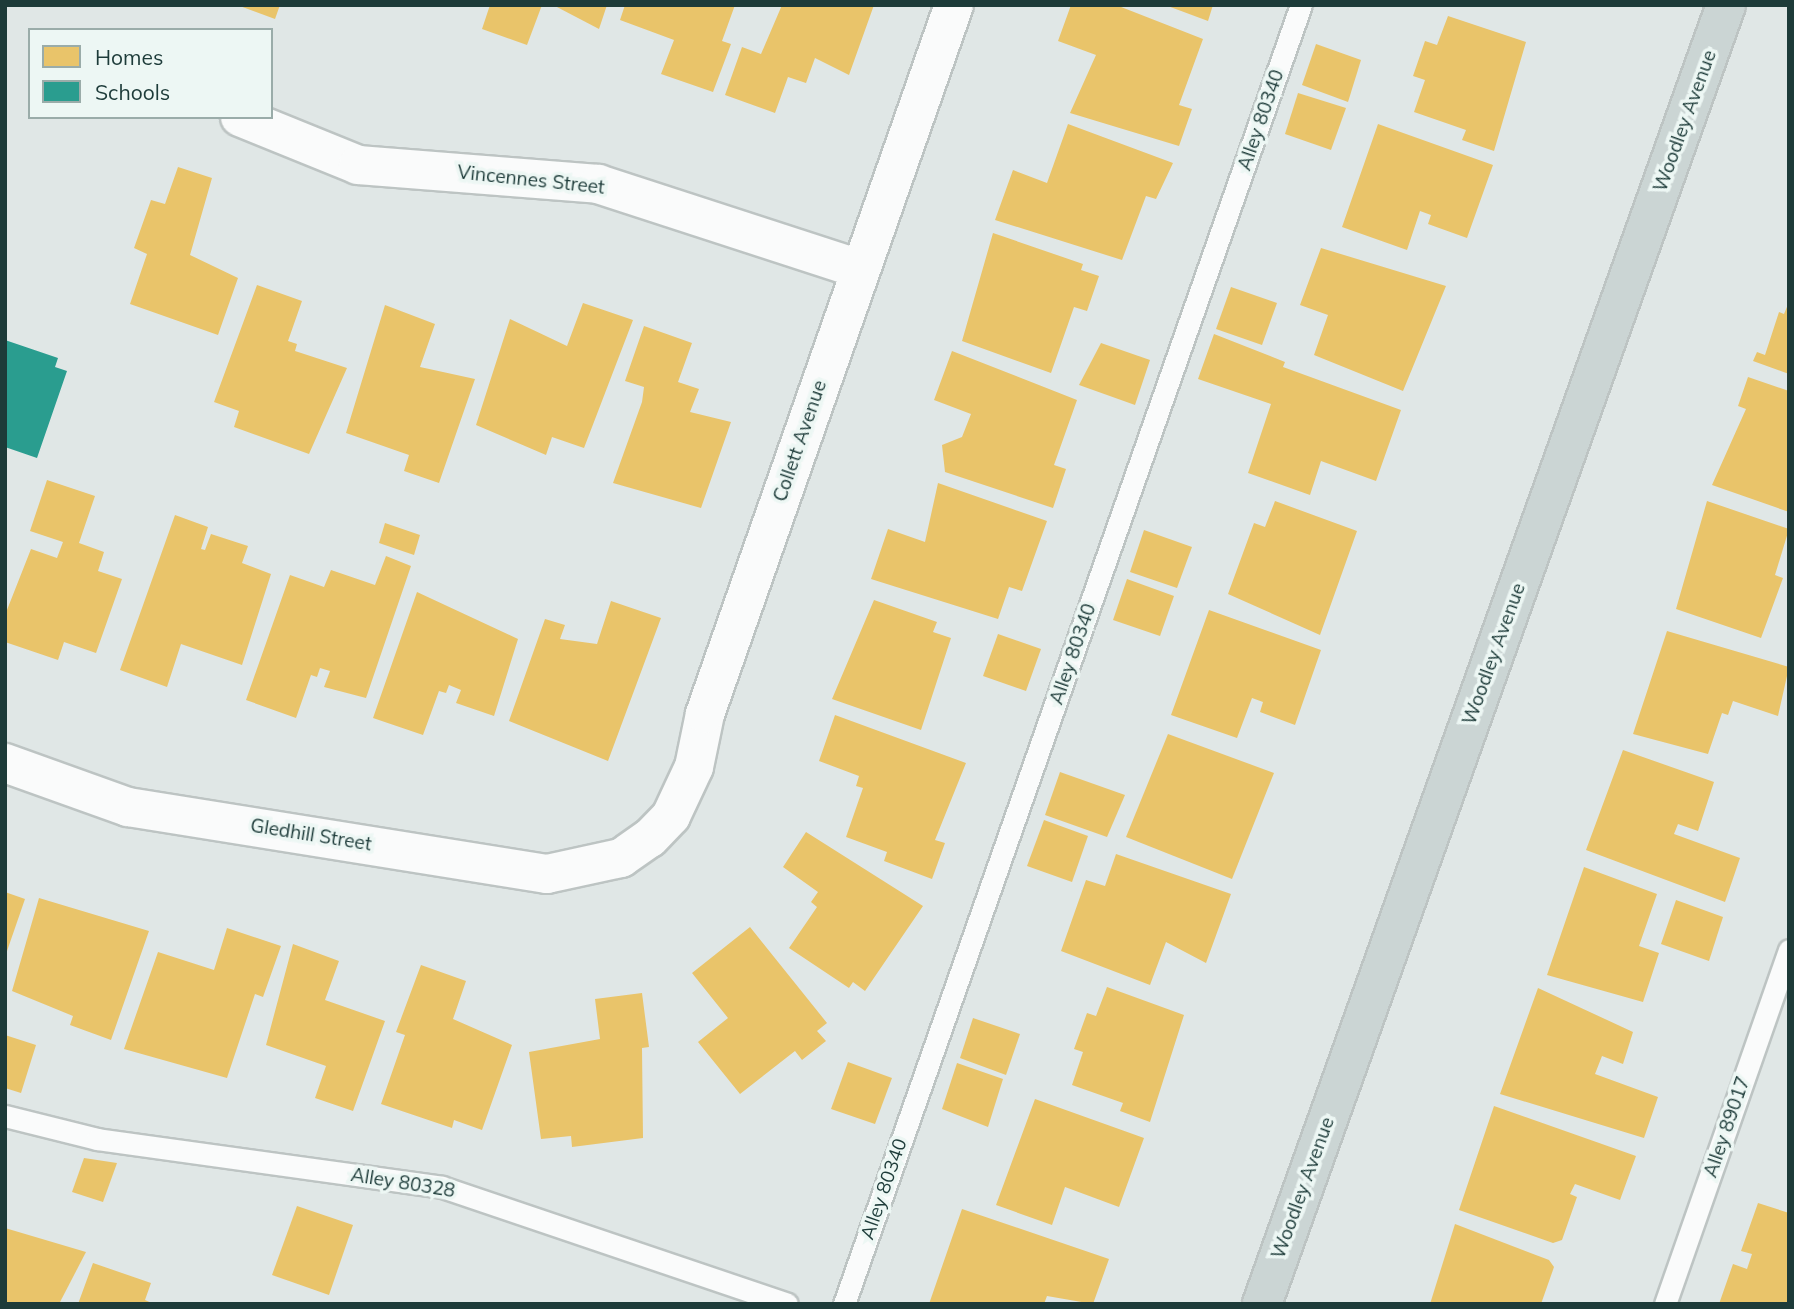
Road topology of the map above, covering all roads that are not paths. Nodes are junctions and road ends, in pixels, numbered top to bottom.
1 (954, 5) edge
2 (1301, 5) edge
3 (1726, 5) edge
4 (245, 119) edge
5 (860, 270) junction
6 (5, 763) edge
7 (621, 858) joint
8 (1789, 950) edge
9 (5, 1116) edge
10 (787, 1304) edge
11 (844, 1304) edge
12 (1262, 1304) edge
13 (1665, 1304) edge

1 - 5 street, Collett Avenue
2 - 11 lane, Alley 80340
3 - 12 main road, Woodley Avenue
4 - 5 street, Vincennes Street
5 - 7 street, Collett Avenue
6 - 7 street, Gledhill Street
8 - 13 lane, Alley 89017
9 - 10 lane, Alley 80328

